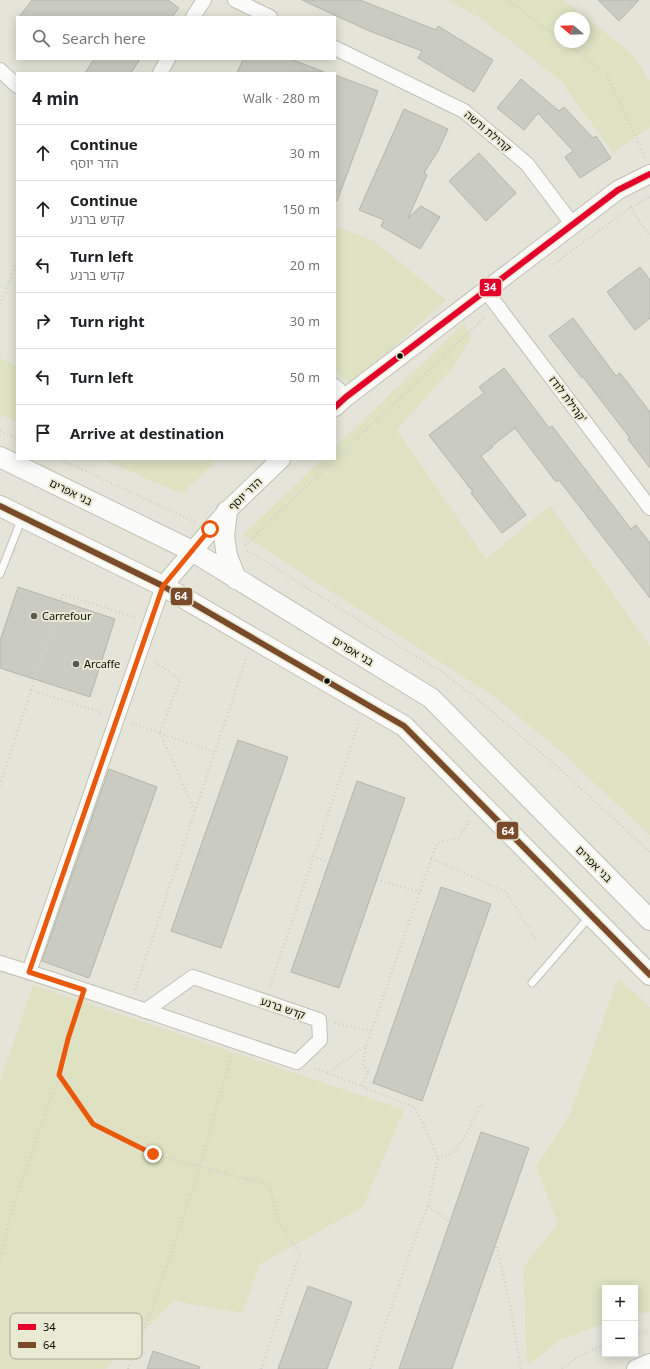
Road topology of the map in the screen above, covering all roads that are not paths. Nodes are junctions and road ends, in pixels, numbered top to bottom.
1 (204, 0) edge
2 (235, 0) edge
3 (194, 16) edge
4 (268, 16) edge
5 (336, 48) edge
6 (167, 60) edge
7 (0, 70) edge
8 (161, 72) edge
9 (16, 85) edge
10 (648, 166) edge
11 (573, 225) junction
12 (486, 291) junction
13 (339, 397) edge
14 (0, 457) edge
15 (280, 460) edge
16 (0, 506) edge
17 (650, 508) edge
18 (227, 511) junction
19 (23, 517) junction
20 (192, 551) junction
21 (0, 574) edge
22 (236, 579) junction
23 (163, 586) junction
24 (591, 915) junction
25 (650, 920) edge
26 (0, 962) edge
27 (29, 972) junction
28 (650, 975) edge
29 (532, 983) dead end
30 (146, 1011) junction
31 (650, 1363) edge
32 (636, 1369) edge

1 - 3 street
2 - 4 street
5 - 11 street, קהילת ורשה
6 - 8 street
7 - 9 street
10 - 11 street
11 - 12 street
12 - 13 street
12 - 17 street, קהילת לודז'
14 - 20 main road, בני אפרים
15 - 18 street, הדר יוסף
16 - 19 main road
18 - 20 street, הדר יוסף
18 - 22 main road
19 - 21 lane
19 - 23 main road
20 - 22 main road, בני אפרים
20 - 23 street, הדר יוסף
22 - 25 main road, בני אפרים
23 - 24 main road
23 - 27 street
24 - 28 main road
24 - 29 lane
26 - 27 street
27 - 30 street
30 - 30 street, קדש ברנע
31 - 32 street

